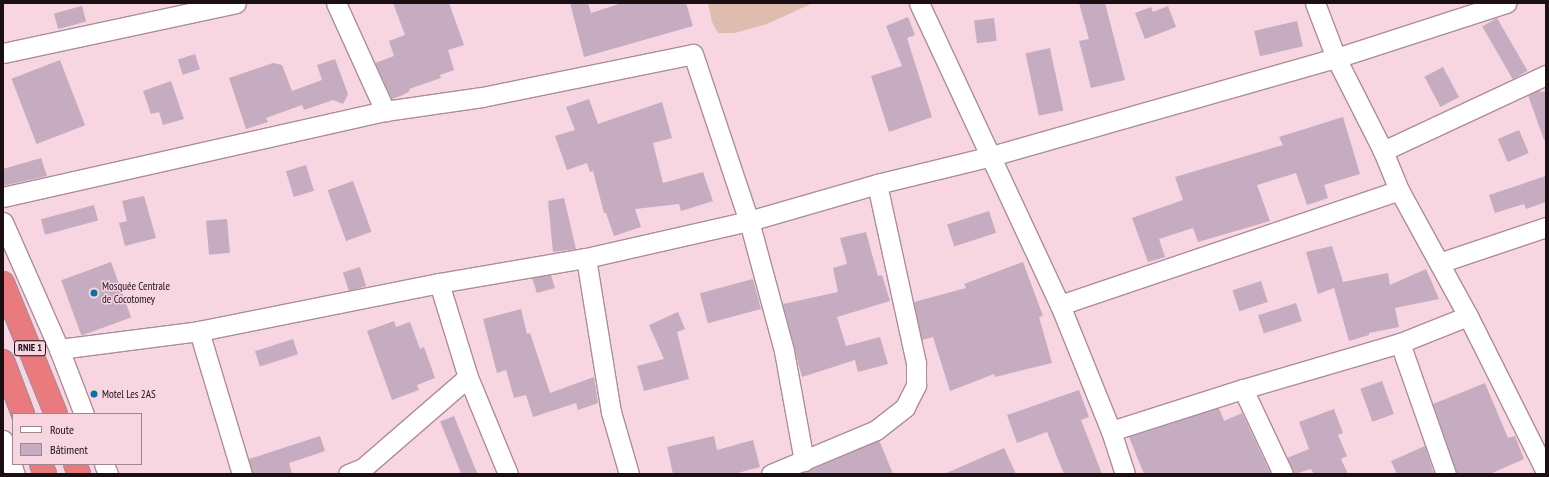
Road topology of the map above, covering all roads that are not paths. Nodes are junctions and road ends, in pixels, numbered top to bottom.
1 (236, 3) edge
2 (336, 3) edge
3 (919, 3) edge
4 (1315, 3) edge
5 (1506, 3) edge
6 (3, 53) edge
7 (1336, 58) junction
8 (1546, 76) edge
9 (385, 111) junction
10 (1383, 151) junction
11 (988, 157) junction
12 (877, 184) junction
13 (1399, 190) junction
14 (3, 197) edge
15 (749, 221) junction
16 (3, 222) edge
17 (1546, 227) edge
18 (586, 258) junction
19 (1439, 263) junction
20 (3, 283) edge
21 (439, 283) junction
22 (1060, 305) junction
23 (1468, 316) junction
24 (199, 330) junction
25 (1400, 343) junction
26 (59, 349) junction
27 (3, 361) edge
28 (468, 377) junction
29 (1243, 388) junction
30 (23, 413) edge
31 (56, 413) edge
32 (84, 413) edge
33 (1112, 431) junction
34 (3, 440) edge
35 (804, 461) junction
36 (1546, 472) edge
37 (15, 474) edge
38 (242, 474) edge
39 (348, 474) edge
40 (508, 474) edge
41 (629, 474) edge
42 (771, 474) edge
43 (1125, 474) edge
44 (1283, 474) edge
45 (1446, 474) edge

1 - 6 street
2 - 9 street
3 - 11 street
4 - 7 street
5 - 7 street
7 - 10 street
7 - 11 street
8 - 10 street
9 - 14 street
9 - 15 street
10 - 13 street
11 - 12 street
11 - 22 street
12 - 15 street
12 - 35 street
13 - 19 street
13 - 22 street
15 - 18 street
15 - 35 street
16 - 26 street
17 - 19 street
18 - 21 street
18 - 41 street
19 - 23 street
20 - 31 highway, RNIE 1
21 - 24 street
21 - 28 street
22 - 33 street
23 - 25 street
23 - 36 street
24 - 26 street
24 - 38 street
25 - 29 street
25 - 45 street
26 - 32 street
27 - 30 highway, RNIE 1
28 - 39 street
28 - 40 street
29 - 33 street
29 - 44 street
33 - 43 street
34 - 37 street
35 - 42 street

